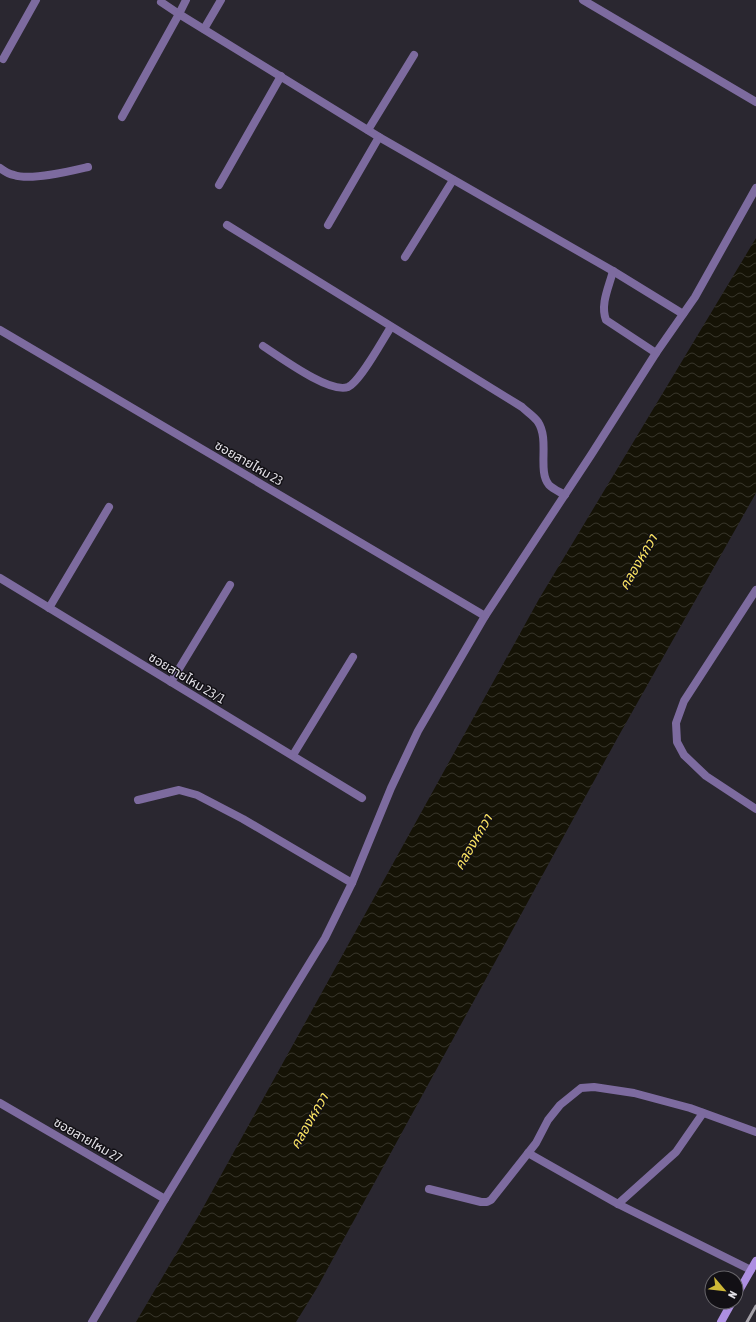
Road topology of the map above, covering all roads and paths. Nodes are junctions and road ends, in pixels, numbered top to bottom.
1 (36, 0) edge
2 (186, 0) edge
3 (221, 0) edge
4 (583, 0) edge
5 (161, 2) dead end
6 (179, 14) junction
7 (204, 29) junction
8 (414, 55) dead end
9 (3, 59) dead end
10 (281, 76) junction
11 (756, 102) edge
12 (122, 117) dead end
13 (368, 130) junction
14 (379, 137) junction
15 (88, 167) dead end
16 (0, 168) edge
17 (453, 180) junction
18 (219, 185) dead end
19 (756, 188) edge
20 (227, 225) dead end
21 (328, 225) dead end
22 (406, 257) dead end
23 (613, 271) junction
24 (683, 314) junction
25 (391, 326) junction
26 (0, 330) edge
27 (263, 346) dead end
28 (656, 353) junction
29 (565, 495) junction
30 (109, 507) dead end
31 (0, 578) edge
32 (230, 585) dead end
33 (756, 590) edge
34 (49, 608) junction
35 (485, 616) junction
36 (353, 657) dead end
37 (171, 682) junction
38 (293, 756) junction
39 (362, 798) dead end
40 (138, 800) dead end
41 (756, 809) edge
42 (352, 883) junction
43 (0, 1103) edge
44 (703, 1113) junction
45 (756, 1132) edge
46 (528, 1153) junction
47 (429, 1189) dead end
48 (165, 1199) junction
49 (618, 1204) junction
50 (756, 1261) edge
51 (750, 1270) junction
52 (744, 1281) edge
53 (728, 1310) edge
54 (92, 1322) edge
55 (721, 1322) edge

1 - 9 street
2 - 6 street
3 - 7 street
4 - 11 street
5 - 6 street
6 - 7 street
6 - 12 street
7 - 10 street
8 - 13 street
10 - 13 street
10 - 18 street
13 - 14 street
14 - 17 street
14 - 21 street
15 - 16 street
17 - 22 street
17 - 23 street
19 - 24 street
20 - 25 street
23 - 24 street
23 - 28 street
24 - 28 street
25 - 27 street
25 - 29 street
26 - 35 street, ซอยสายไหม 23
28 - 29 street
29 - 35 street
30 - 34 street
31 - 34 street, ซอยสายไหม 23/1
32 - 37 street
33 - 41 street
34 - 37 street, ซอยสายไหม 23/1
35 - 42 street
36 - 38 street
37 - 38 street, ซอยสายไหม 23/1
38 - 39 street, ซอยสายไหม 23/1
40 - 42 street
42 - 48 street
43 - 48 street, ซอยสายไหม 27
44 - 45 street
44 - 46 street
44 - 49 street
46 - 47 street
46 - 49 street
48 - 54 street
49 - 51 street
50 - 51 main road
51 - 52 main road
53 - 55 main road

